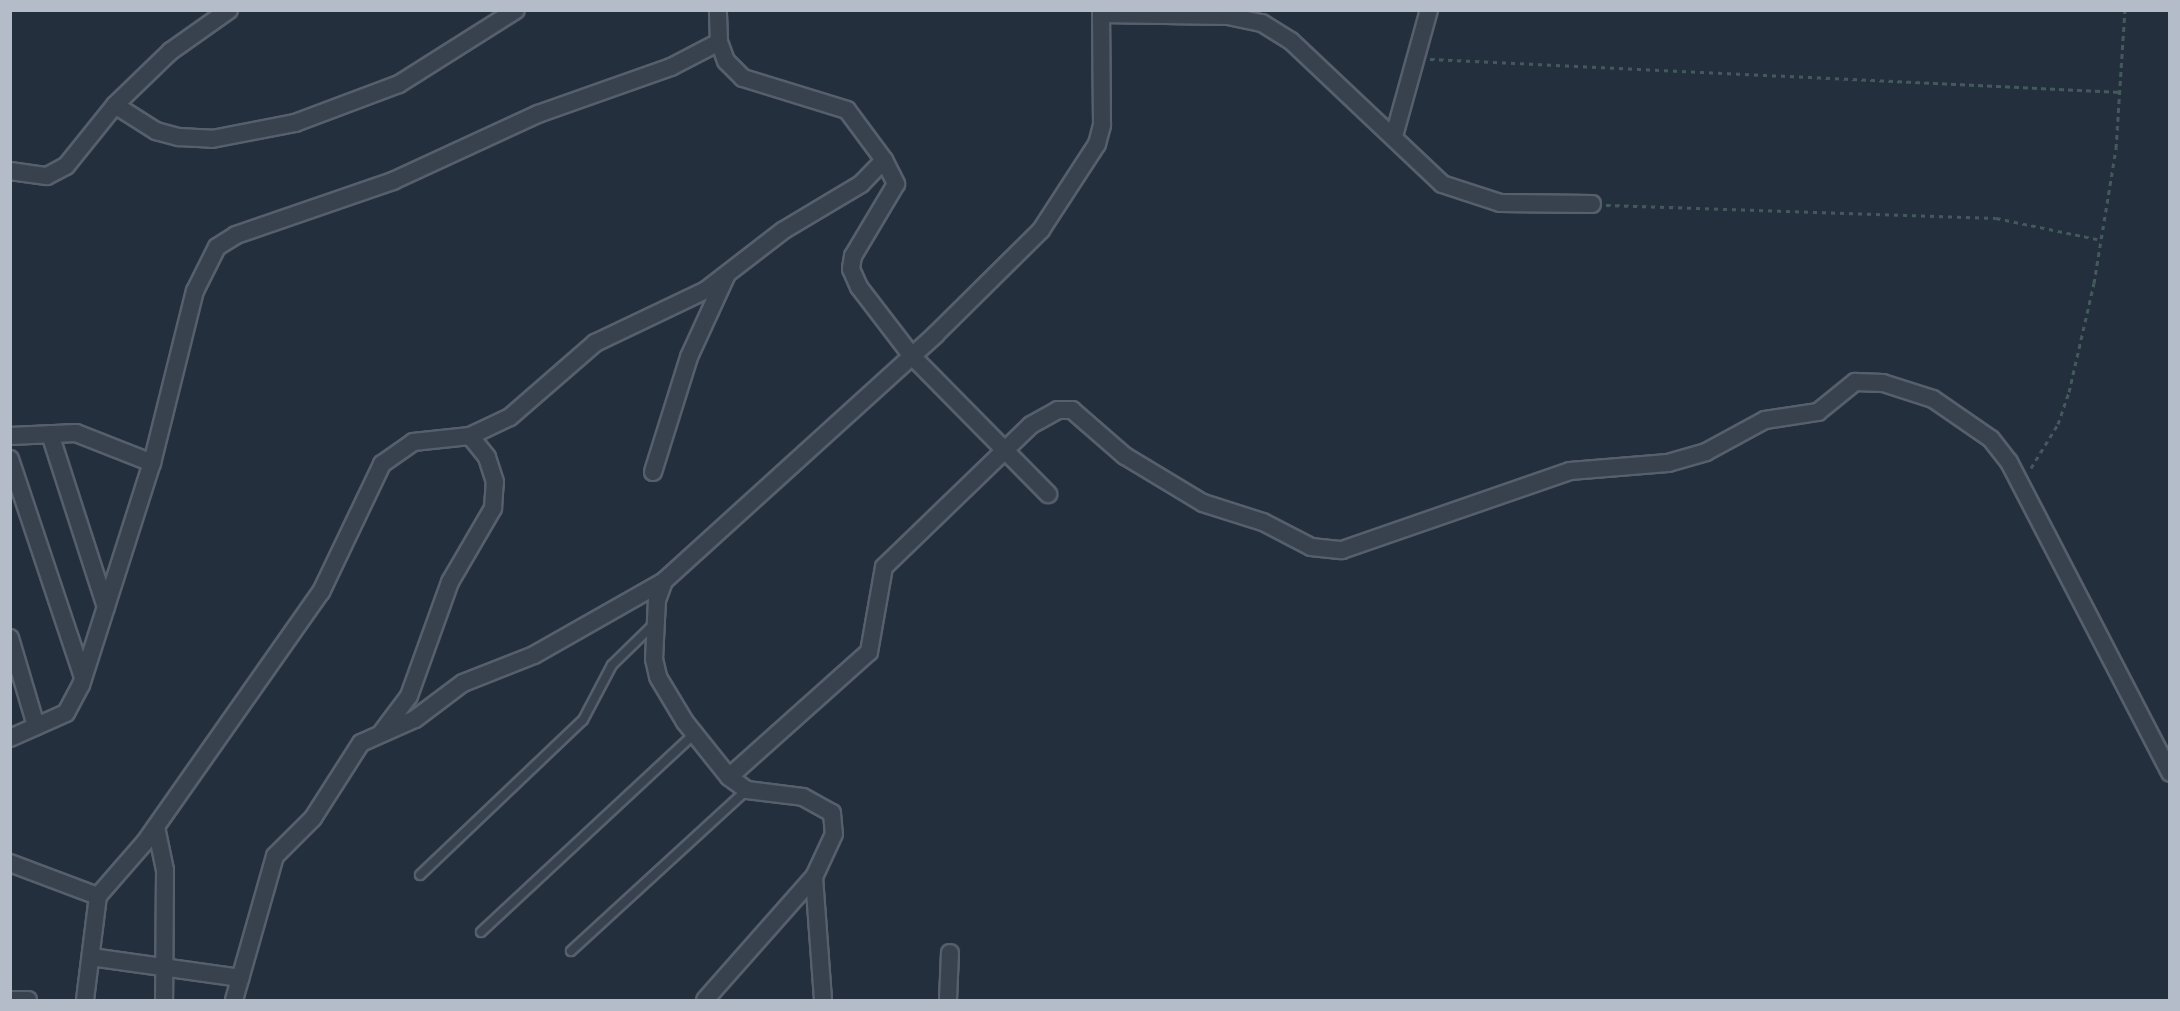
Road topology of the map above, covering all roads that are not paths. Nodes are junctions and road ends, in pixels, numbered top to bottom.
1 (229, 10) edge
2 (516, 10) edge
3 (1430, 10) edge
4 (719, 12) edge
5 (1101, 12) edge
6 (719, 42) junction
7 (115, 105) junction
8 (1394, 136) junction
9 (884, 160) junction
10 (10, 171) edge
11 (1592, 204) road end
12 (726, 276) junction
13 (912, 356) junction
14 (50, 434) junction
15 (10, 436) edge
16 (470, 436) junction
17 (1005, 452) junction
18 (10, 459) edge
19 (152, 463) junction
20 (653, 472) dead end
21 (1048, 494) dead end
22 (664, 581) junction
23 (106, 607) junction
24 (655, 623) junction
25 (10, 638) edge
26 (83, 677) junction
27 (36, 726) junction
28 (381, 733) junction
29 (694, 733) junction
30 (10, 738) edge
31 (2169, 773) edge
32 (729, 777) junction
33 (747, 790) junction
34 (156, 827) junction
35 (10, 863) edge
36 (420, 875) dead end
37 (814, 877) junction
38 (98, 896) junction
39 (481, 932) dead end
40 (571, 951) dead end
41 (950, 952) dead end
42 (91, 957) junction
43 (167, 964) junction
44 (240, 978) junction
45 (10, 1000) edge
46 (27, 1000) edge
47 (86, 1000) edge
48 (164, 1000) edge
49 (234, 1000) edge
50 (705, 1000) edge
51 (823, 1000) edge
52 (948, 1000) edge

1 - 7 street
2 - 7 street
3 - 8 street
4 - 6 street
5 - 8 street
5 - 13 street
6 - 9 street
6 - 19 street
7 - 10 street
8 - 11 street
9 - 12 street
9 - 13 street
12 - 16 street
12 - 20 street
13 - 17 street
13 - 22 street
14 - 15 street
14 - 19 street
14 - 23 street
16 - 28 street
16 - 34 street
17 - 21 street
17 - 31 street
17 - 32 street
18 - 26 street
19 - 23 street
22 - 24 street
22 - 28 street
23 - 26 street
24 - 29 street
24 - 36 lane
25 - 27 street
26 - 27 street
27 - 30 street
28 - 44 street
29 - 32 street
29 - 39 lane
32 - 33 street
33 - 37 street
33 - 40 lane
34 - 38 street
34 - 43 street
35 - 38 street
37 - 50 street
37 - 51 street
38 - 42 street
41 - 52 street
42 - 43 street
42 - 47 street
43 - 44 street
43 - 48 street
44 - 49 street
45 - 46 street

